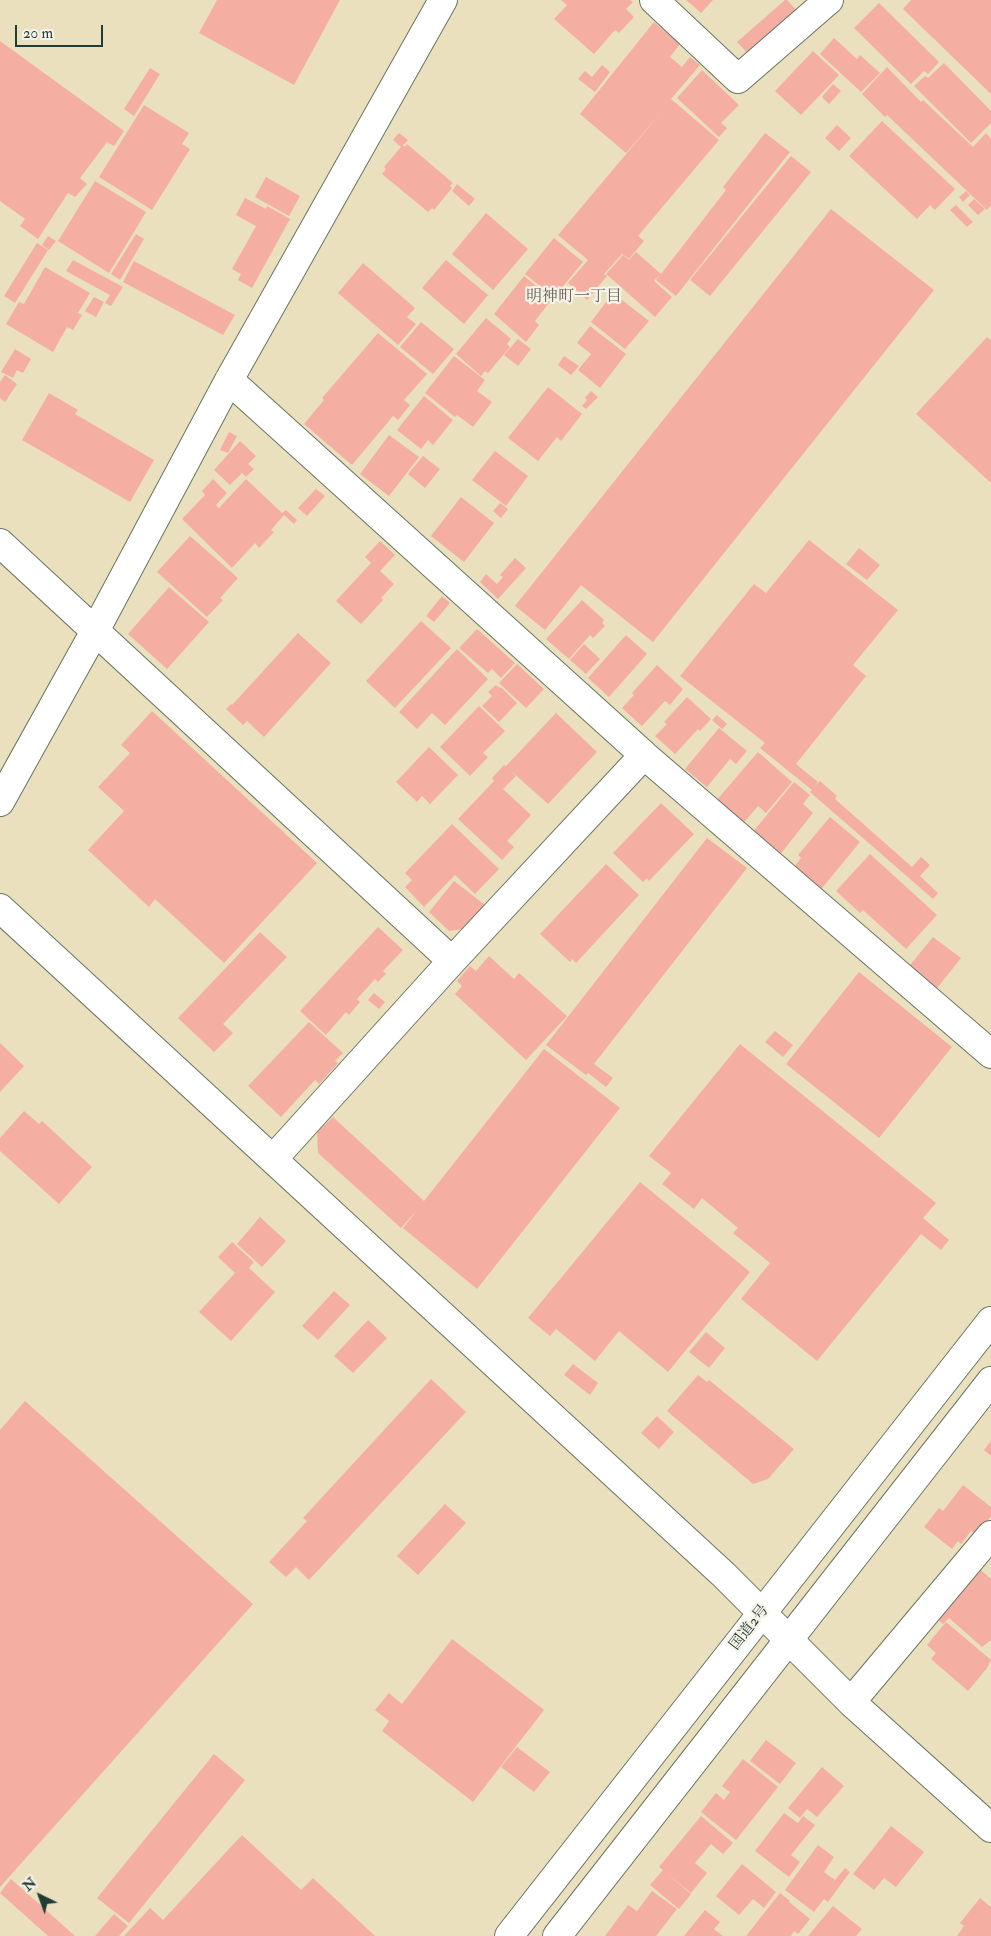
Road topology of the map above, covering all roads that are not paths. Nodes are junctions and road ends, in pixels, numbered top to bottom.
1 (443, 0) edge
2 (654, 0) edge
3 (829, 0) edge
4 (229, 380) junction
5 (0, 543) edge
6 (95, 631) junction
7 (644, 755) junction
8 (0, 802) edge
9 (0, 908) edge
10 (452, 961) junction
11 (991, 1054) edge
12 (273, 1160) junction
13 (991, 1321) edge
14 (991, 1382) edge
15 (991, 1535) edge
16 (762, 1612) junction
17 (788, 1641) junction
18 (851, 1702) junction
19 (991, 1828) edge
20 (509, 1936) edge
21 (557, 1936) edge

1 - 4 main road
2 - 3 main road
4 - 6 main road
4 - 7 main road
5 - 6 main road
6 - 8 main road
6 - 10 main road
7 - 10 main road
7 - 11 main road
9 - 12 main road
10 - 12 main road
12 - 16 main road
13 - 16 main road, 国道2号
14 - 17 main road
15 - 18 main road
16 - 17 main road
16 - 20 main road, 国道2号
17 - 18 main road
17 - 21 main road
18 - 19 main road

